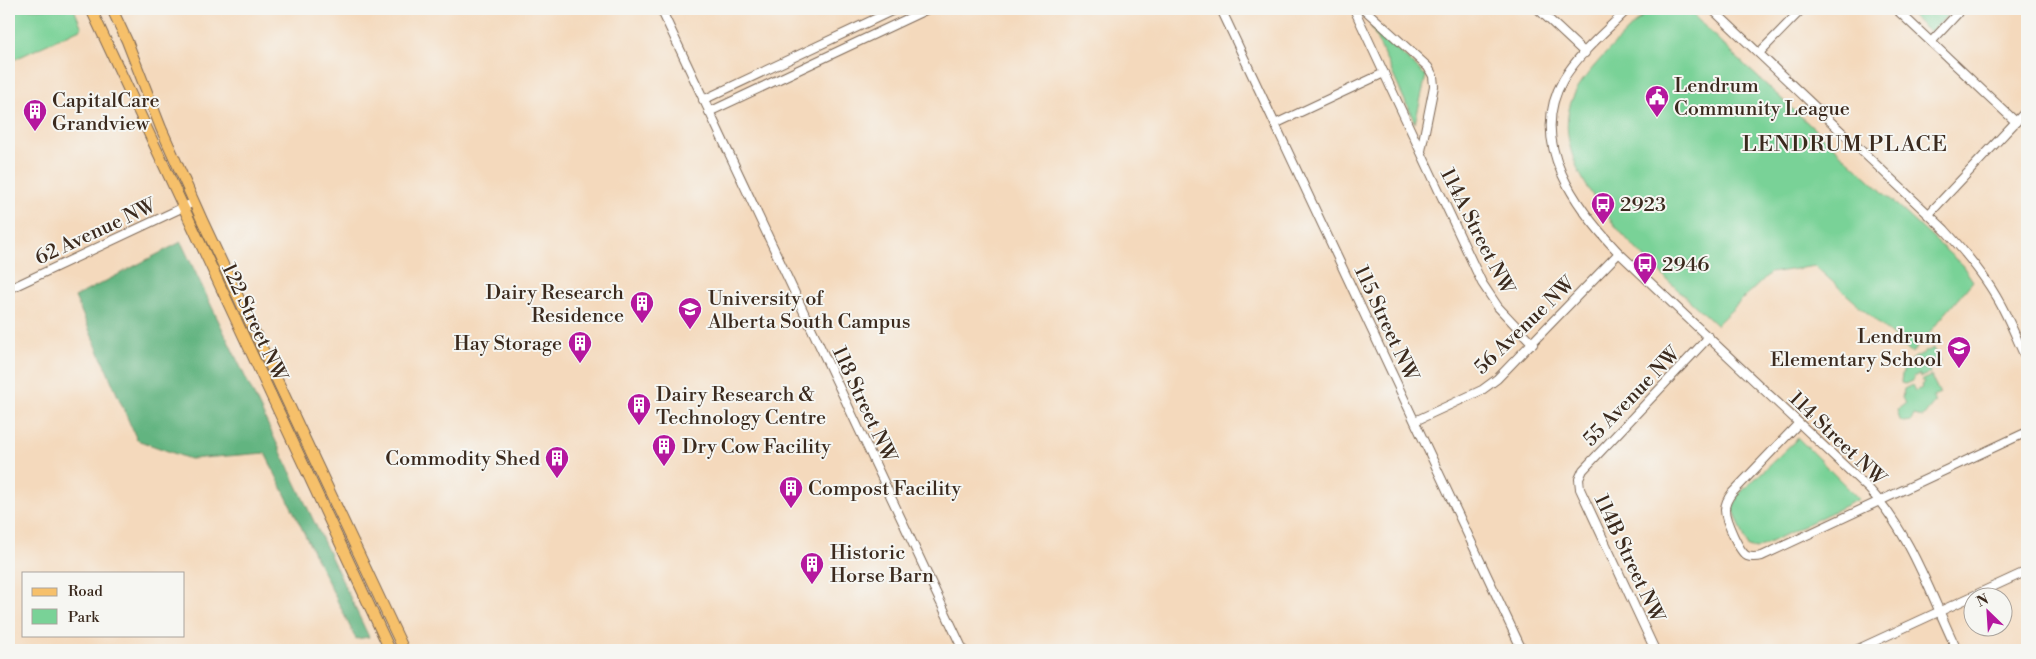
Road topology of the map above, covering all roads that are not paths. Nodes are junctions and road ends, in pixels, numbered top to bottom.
1 (91, 9) edge
2 (112, 9) edge
3 (661, 9) edge
4 (896, 9) edge
5 (928, 9) edge
6 (1222, 9) edge
7 (1354, 9) edge
8 (1364, 9) edge
9 (1538, 9) edge
10 (1628, 9) edge
11 (1712, 9) edge
12 (1802, 9) edge
13 (1896, 9) edge
14 (1960, 9) edge
15 (1931, 42) junction
16 (1585, 53) junction
17 (1759, 53) junction
18 (1384, 73) junction
19 (703, 100) junction
20 (2027, 110) edge
21 (709, 112) junction
22 (2016, 122) junction
23 (1275, 124) junction
24 (1421, 151) junction
25 (194, 203) junction
26 (182, 208) junction
27 (1928, 214) junction
28 (1620, 253) junction
29 (9, 289) edge
30 (1709, 338) junction
31 (1533, 344) junction
32 (2027, 361) edge
33 (1415, 421) junction
34 (1800, 423) junction
35 (2027, 432) edge
36 (1579, 479) joint
37 (1880, 501) junction
38 (2027, 572) edge
39 (1939, 612) junction
40 (390, 650) edge
41 (404, 650) edge
42 (963, 650) edge
43 (1522, 650) edge
44 (1654, 650) edge
45 (1856, 650) edge
46 (1957, 650) edge

1 - 26 main road, 122 Street NW
2 - 25 main road, 122 Street NW
3 - 19 street, 118 Street NW
4 - 19 street
5 - 21 street
6 - 23 street, 115 Street NW
7 - 18 street, 114A Street NW
8 - 24 street, 114A Street NW
9 - 16 street
10 - 16 street, 114 Street NW
11 - 17 street
12 - 17 street
13 - 15 street
14 - 15 street
15 - 22 street
16 - 28 street, 114 Street NW
17 - 27 street
18 - 23 street
18 - 24 street, 114A Street NW
19 - 21 street, 118 Street NW
20 - 22 street
21 - 42 street, 118 Street NW
22 - 27 street
23 - 33 street, 115 Street NW
24 - 31 street, 114A Street NW
25 - 26 street, 62 Avenue NW
25 - 41 main road, 122 Street NW
26 - 29 street, 62 Avenue NW
26 - 40 main road, 122 Street NW
27 - 32 street
28 - 30 street, 114 Street NW
28 - 31 street, 56 Avenue NW
30 - 34 street, 114 Street NW
30 - 36 street, 55 Avenue NW
31 - 33 street, 56 Avenue NW
33 - 43 street, 115 Street NW
34 - 37 street, 114 Street NW
34 - 37 street
35 - 37 street
36 - 44 street, 114B Street NW
37 - 39 street, 114 Street NW
38 - 39 street
39 - 45 street
39 - 46 street, 114 Street NW

